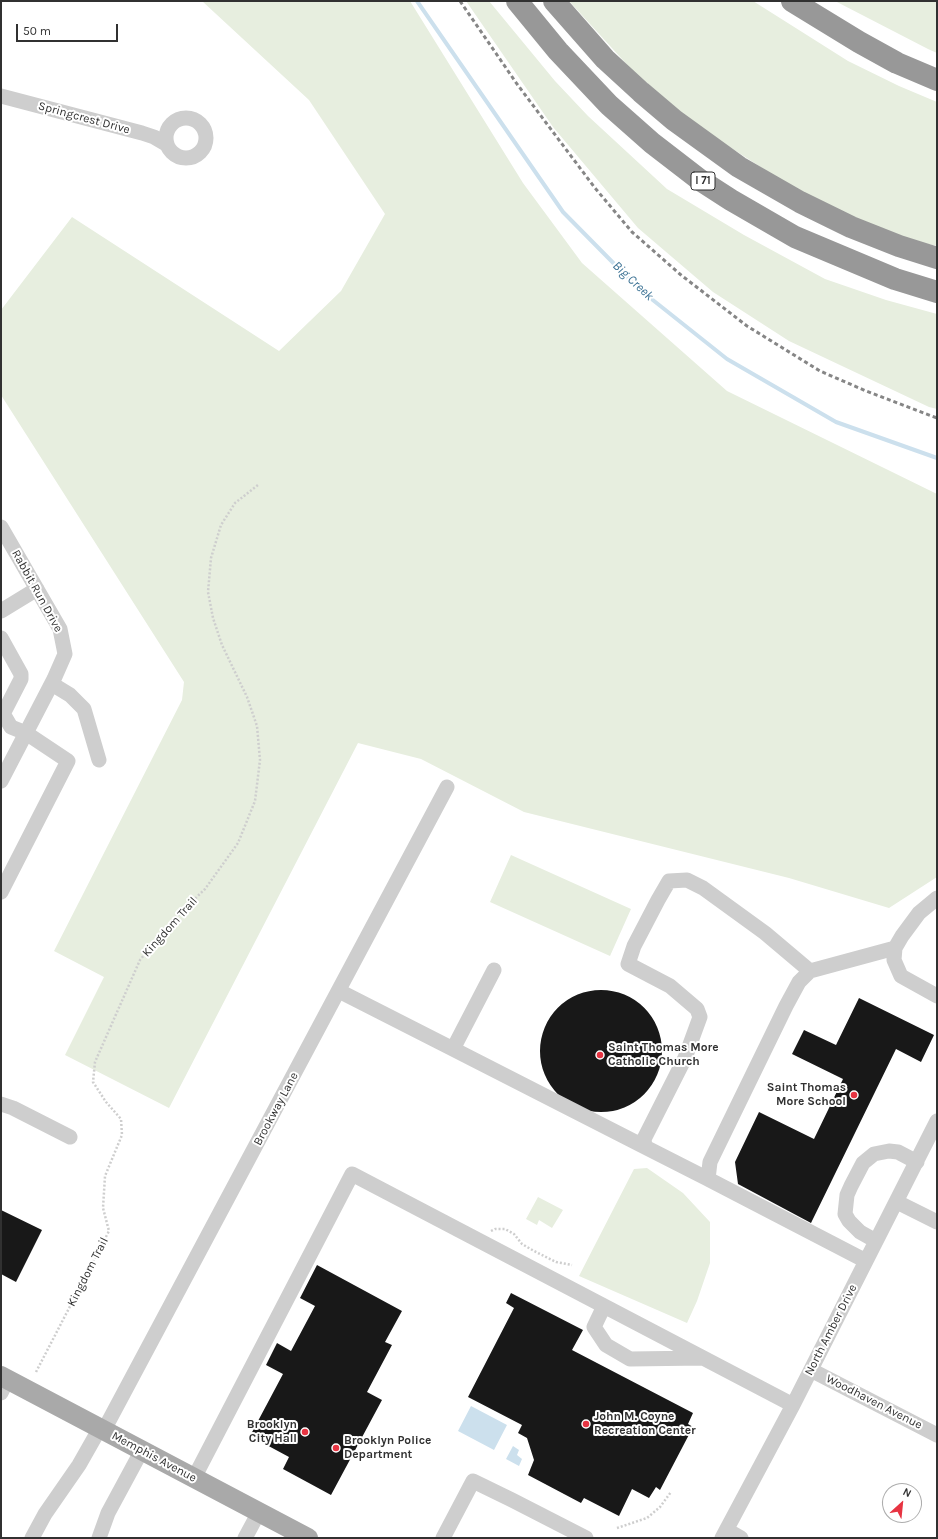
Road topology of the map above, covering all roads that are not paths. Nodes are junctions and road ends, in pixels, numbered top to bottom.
1 (517, 1) edge
2 (554, 1) edge
3 (792, 1) edge
4 (937, 80) edge
5 (1, 96) edge
6 (166, 144) dead end
7 (937, 258) edge
8 (937, 292) edge
9 (2, 530) edge
10 (37, 589) junction
11 (1, 611) edge
12 (1, 638) edge
13 (53, 682) junction
14 (2, 712) edge
15 (26, 733) junction
16 (99, 760) dead end
17 (1, 781) edge
18 (447, 788) dead end
19 (1, 892) edge
20 (937, 898) edge
21 (895, 948) junction
22 (494, 970) dead end
23 (810, 971) junction
24 (339, 991) junction
25 (937, 996) edge
26 (453, 1049) junction
27 (1, 1104) edge
28 (937, 1122) edge
29 (70, 1137) dead end
30 (645, 1147) junction
31 (917, 1162) junction
32 (708, 1179) junction
33 (896, 1202) junction
34 (937, 1222) edge
35 (876, 1241) junction
36 (866, 1262) junction
37 (604, 1306) junction
38 (704, 1358) junction
39 (811, 1370) junction
40 (3, 1383) edge
41 (793, 1405) junction
42 (102, 1429) junction
43 (937, 1435) edge
44 (142, 1450) junction
45 (194, 1478) junction
46 (259, 1512) junction
47 (725, 1534) edge
48 (32, 1538) edge
49 (99, 1538) edge
50 (245, 1538) edge
51 (308, 1538) edge
52 (443, 1538) edge
53 (586, 1538) edge
54 (741, 1538) edge

1 - 8 highway, I 71
2 - 7 highway
3 - 4 highway
5 - 6 street, Springcrest Drive
9 - 10 street, Rabbit Run Drive
10 - 11 street
10 - 13 street, Rabbit Run Drive
12 - 14 street
13 - 15 street, Rabbit Run Drive
13 - 16 street
14 - 15 street
15 - 17 street, Rabbit Run Drive
15 - 19 street
18 - 24 street, Brookway Lane
20 - 21 street
21 - 23 street
21 - 25 street
22 - 26 street
23 - 30 street
23 - 32 street
24 - 26 street
24 - 42 street, Brookway Lane
26 - 30 street
27 - 29 street
28 - 31 street, North Amber Drive
30 - 32 street
31 - 33 street, North Amber Drive
31 - 35 street
32 - 36 street
33 - 34 street
33 - 35 street, North Amber Drive
35 - 36 street, North Amber Drive
36 - 39 street, North Amber Drive
37 - 38 street
37 - 38 street
37 - 45 street
38 - 41 street
39 - 41 street, North Amber Drive
39 - 43 street, Woodhaven Avenue
40 - 42 main road, Memphis Avenue
41 - 47 street, North Amber Drive
42 - 44 main road, Memphis Avenue
42 - 48 street, Brookway Lane
44 - 45 main road, Memphis Avenue
44 - 49 street
45 - 46 main road, Memphis Avenue
46 - 50 street
46 - 51 main road, Memphis Avenue
47 - 54 street
52 - 53 street

